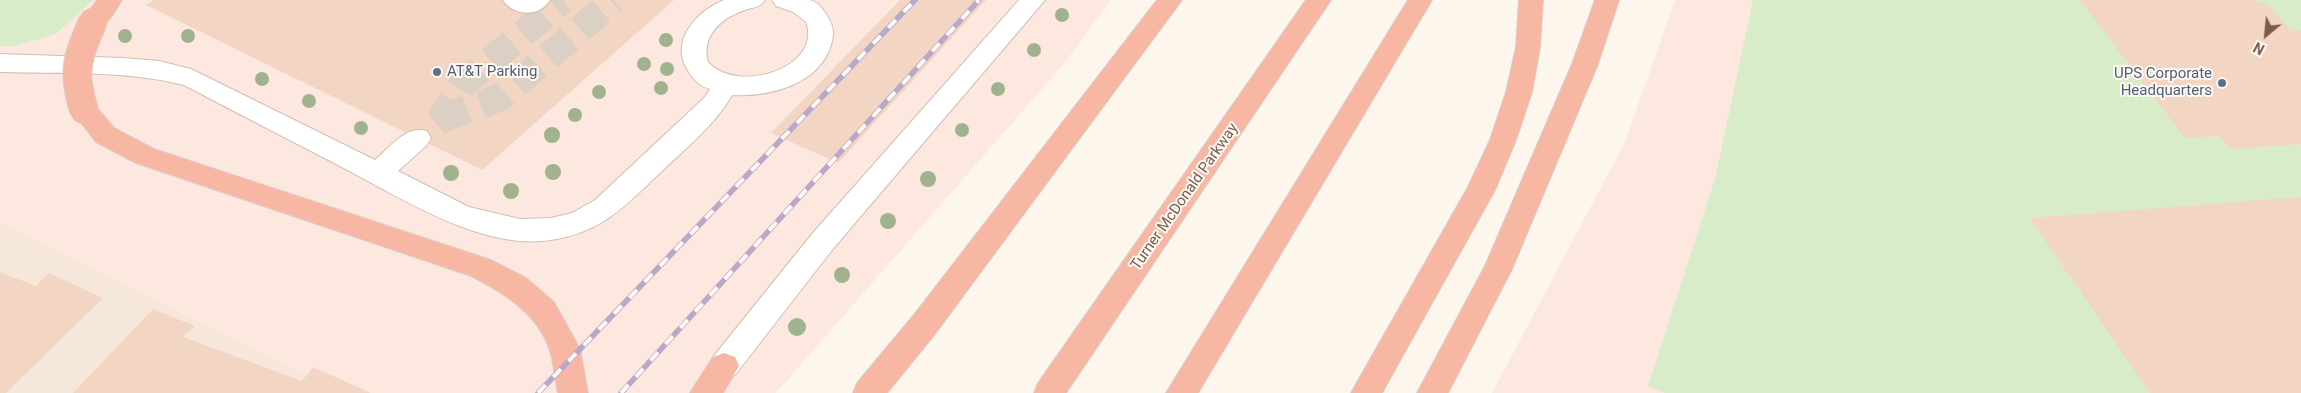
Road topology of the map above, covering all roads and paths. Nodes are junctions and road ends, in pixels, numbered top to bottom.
1 (110, 0) edge
2 (515, 0) edge
3 (538, 0) edge
4 (753, 0) edge
5 (784, 0) edge
6 (1033, 0) edge
7 (1170, 0) edge
8 (1319, 0) edge
9 (1420, 0) edge
10 (1531, 0) edge
11 (1606, 0) edge
12 (0, 63) edge
13 (725, 85) junction
14 (418, 138) tunnel mouth
15 (378, 174) junction
16 (724, 366) joint
17 (574, 393) edge
18 (705, 393) edge
19 (868, 393) edge
20 (1049, 393) edge
21 (1181, 393) edge
22 (1366, 393) edge
23 (1432, 393) edge

1 - 17 highway, bridge
2 - 3 lane
4 - 13 lane
5 - 13 lane
6 - 16 lane
7 - 19 highway
8 - 20 highway, Turner McDonald Parkway
9 - 21 highway
10 - 22 highway
11 - 23 highway
12 - 15 lane
13 - 15 lane
14 - 15 lane
16 - 18 highway

